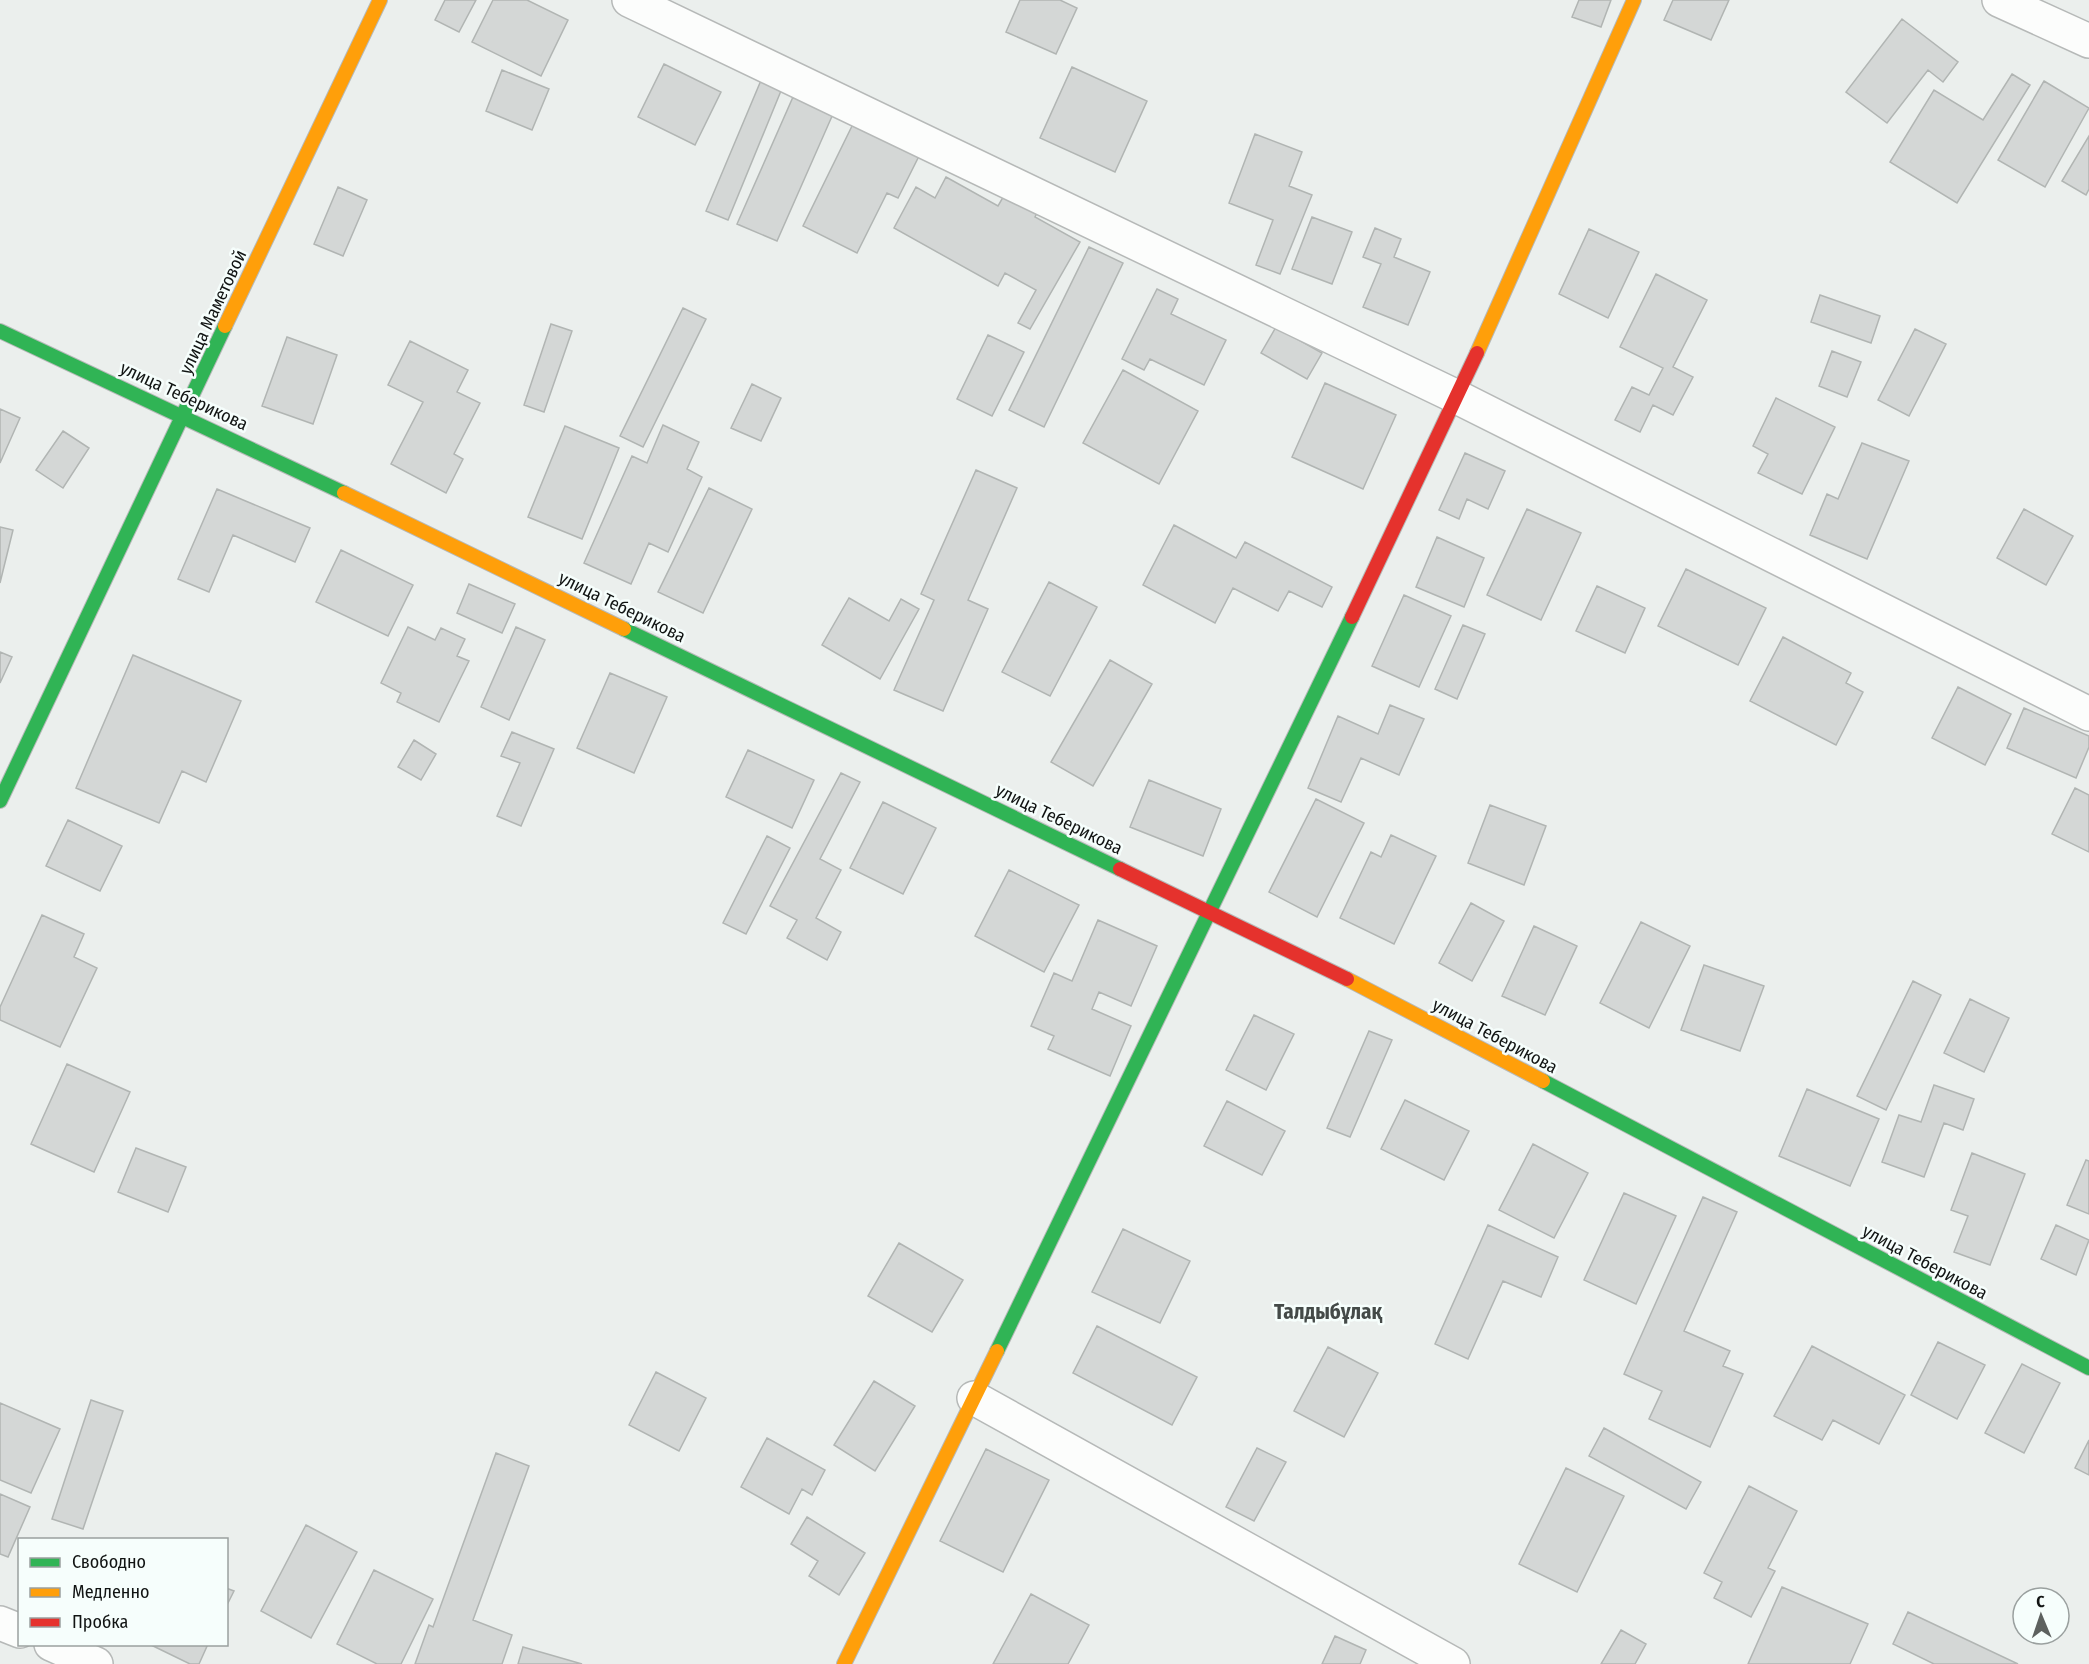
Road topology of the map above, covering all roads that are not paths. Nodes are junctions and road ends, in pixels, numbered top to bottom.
1 (380, 0) edge
2 (629, 0) edge
3 (1634, 0) edge
4 (1999, 0) edge
5 (2089, 40) edge
6 (0, 331) edge
7 (1457, 397) junction
8 (185, 416) junction
9 (2089, 714) edge
10 (0, 801) edge
11 (1211, 912) junction
12 (2089, 1368) edge
13 (974, 1398) junction
14 (0, 1623) edge
15 (18, 1630) edge
16 (56, 1646) edge
17 (96, 1664) edge
18 (844, 1664) edge
19 (1453, 1664) edge

1 - 8 street, улица Маметовой
2 - 7 street
3 - 7 street
4 - 5 street
6 - 8 street, улица Теберикова
7 - 9 street
7 - 11 street
8 - 10 street, улица Маметовой
8 - 11 street, улица Теберикова
11 - 12 street, улица Теберикова
11 - 13 street
13 - 18 street
13 - 19 street
14 - 15 street
16 - 17 street

